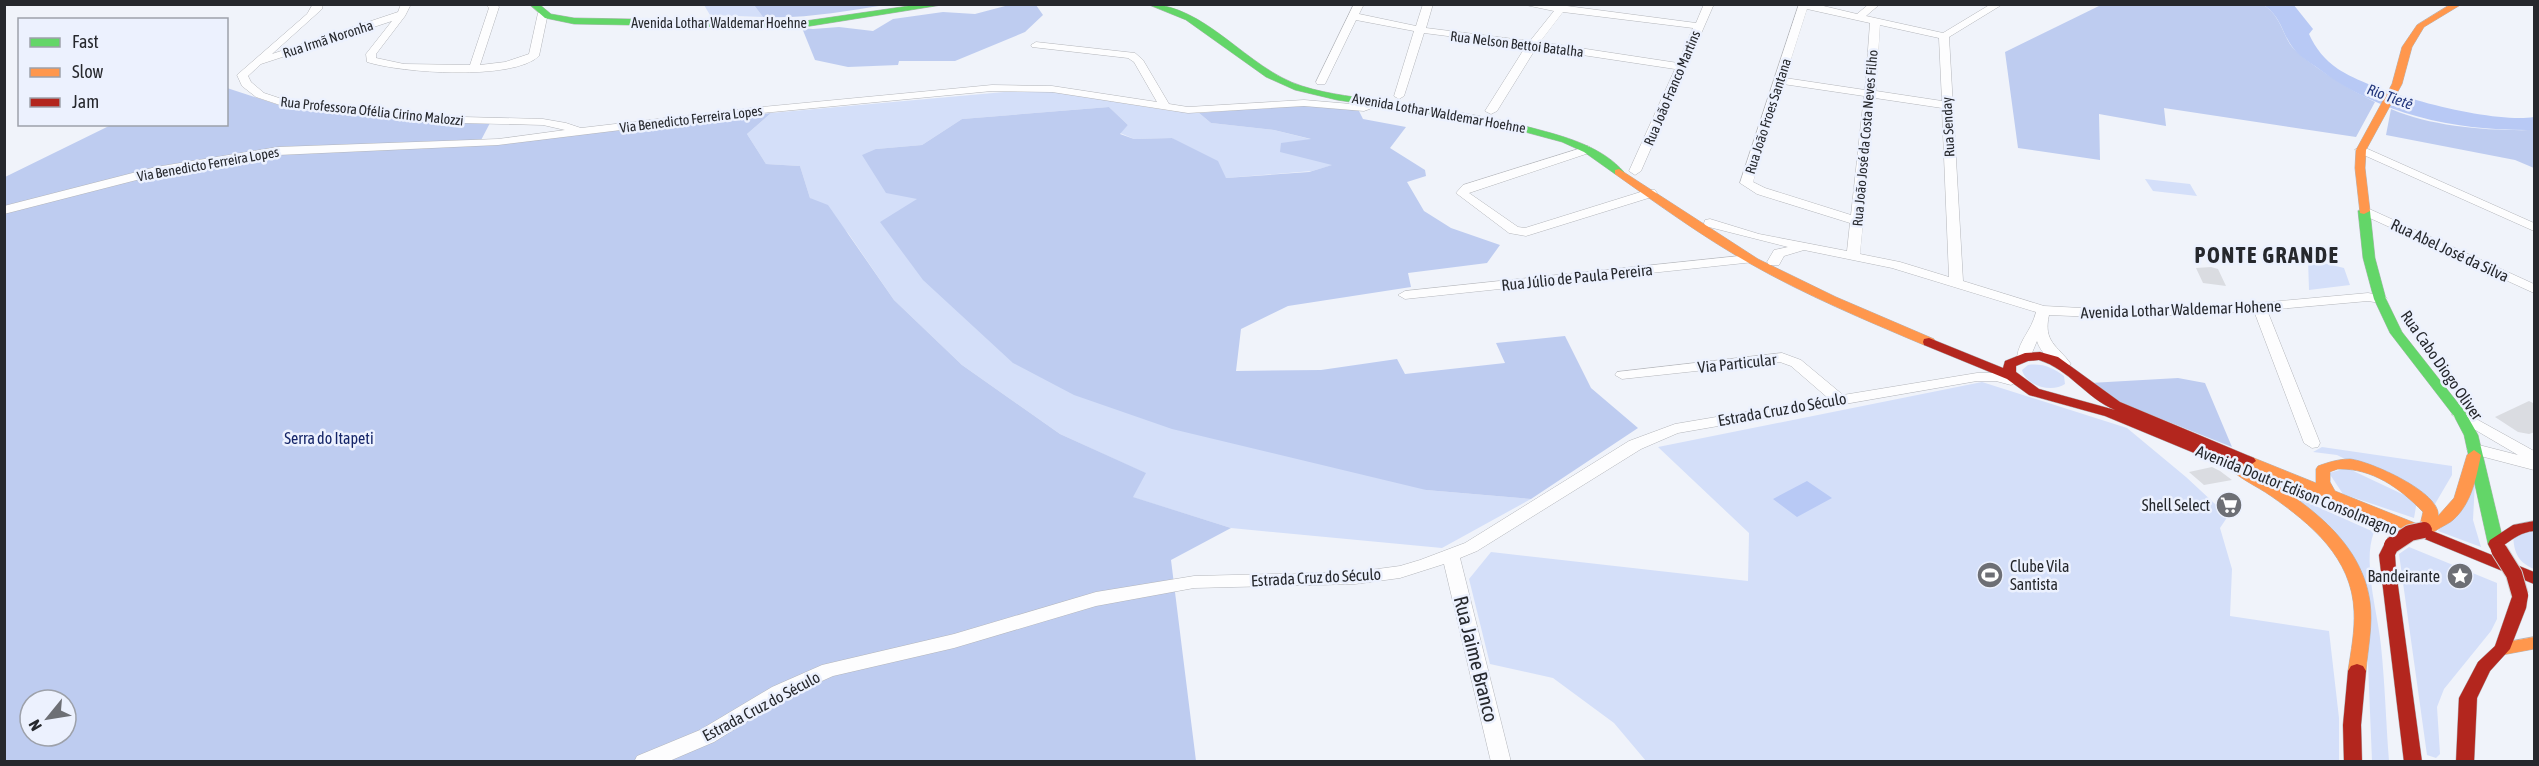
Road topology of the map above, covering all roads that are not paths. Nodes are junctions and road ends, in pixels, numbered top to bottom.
1 (318, 4) edge
2 (905, 4) edge
3 (944, 4) edge
4 (1152, 4) edge
5 (1186, 4) edge
6 (1359, 4) edge
7 (1428, 4) edge
8 (1525, 4) edge
9 (1709, 4) edge
10 (1876, 4) edge
11 (1999, 4) edge
12 (491, 5) edge
13 (1804, 5) edge
14 (2452, 6) edge
15 (542, 7) edge
16 (1561, 7) edge
17 (404, 9) edge
18 (1353, 16) junction
19 (1860, 16) junction
20 (1875, 20) junction
21 (1699, 26) junction
22 (1420, 30) junction
23 (1944, 36) junction
24 (1533, 44) junction
25 (1036, 45) dead end
26 (253, 64) junction
27 (1683, 67) junction
28 (474, 68) junction
29 (1778, 80) junction
30 (1321, 82) junction
31 (1870, 94) junction
32 (1399, 96) junction
33 (1380, 103) junction
34 (1947, 105) junction
35 (1166, 108) junction
36 (1491, 111) junction
37 (579, 132) junction
38 (1588, 150) junction
39 (2361, 150) junction
40 (1635, 171) junction
41 (1651, 193) junction
42 (4, 210) edge
43 (2365, 210) junction
44 (1858, 221) junction
45 (1710, 223) junction
46 (2535, 227) edge
47 (1822, 250) junction
48 (1852, 255) junction
49 (1749, 259) junction
50 (1774, 262) junction
51 (1956, 283) junction
52 (2535, 289) edge
53 (1405, 295) dead end
54 (2374, 298) junction
55 (2259, 307) junction
56 (2043, 310) junction
57 (2039, 328) junction
58 (2020, 358) junction
59 (2068, 367) junction
60 (1622, 375) dead end
61 (2014, 379) junction
62 (2081, 379) junction
63 (2057, 397) junction
64 (1838, 399) junction
65 (2460, 415) junction
66 (2312, 443) dead end
67 (2475, 449) junction
68 (2535, 458) edge
69 (2232, 464) junction
70 (2535, 465) edge
71 (2330, 494) junction
72 (2535, 526) edge
73 (2426, 529) junction
74 (2498, 547) junction
75 (1451, 556) junction
76 (2535, 578) edge
77 (2535, 588) edge
78 (2535, 643) edge
79 (2502, 649) junction
80 (2484, 667) junction
81 (2461, 684) dead end
82 (2466, 757) edge
83 (2415, 759) edge
84 (644, 762) edge
85 (1501, 762) edge
86 (2353, 762) edge

1 - 26 street
2 - 15 main road, Avenida Lothar Waldemar Hoehne
3 - 15 main road, Avenida Lothar Waldemar Hoehne
4 - 33 main road, Avenida Lothar Waldemar Hoehne
5 - 30 main road, Avenida Lothar Waldemar Hoehne
6 - 18 street
7 - 22 street
8 - 16 street
9 - 21 street, Rua João Franco Martins
10 - 19 street
11 - 23 street
12 - 28 street
13 - 19 street
13 - 29 street, Rua João Froes Santana
14 - 39 main road
15 - 28 street
16 - 21 street
16 - 24 street
17 - 26 street, Rua Irmã Noronha
17 - 28 street
18 - 22 street, Rua Nelson Bettoi Batalha
18 - 30 street
19 - 20 street
20 - 23 street
20 - 31 street, Rua João José da Costa Neves Filho
21 - 27 street, Rua João Franco Martins
22 - 24 street, Rua Nelson Bettoi Batalha
22 - 32 street
23 - 34 street, Rua Senday
24 - 27 street, Rua Nelson Bettoi Batalha
24 - 36 street
25 - 35 street
26 - 37 street, Rua Professora Ofélia Cirino Malozzi
27 - 40 street, Rua João Franco Martins
29 - 31 street
29 - 44 street, Rua João Froes Santana
30 - 32 main road, Avenida Lothar Waldemar Hoehne
31 - 34 street
31 - 44 street, Rua João José da Costa Neves Filho
32 - 36 main road, Avenida Lothar Waldemar Hoehne
33 - 35 street, Via Benedicto Ferreira Lopes
33 - 38 main road, Avenida Lothar Waldemar Hoehne
34 - 51 street, Rua Senday
35 - 37 street, Via Benedicto Ferreira Lopes
36 - 40 main road, Avenida Lothar Waldemar Hoehne
37 - 42 street, Via Benedicto Ferreira Lopes
38 - 41 main road, Avenida Lothar Waldemar Hoehne
38 - 41 street
39 - 43 main road, Rua Cabo Diogo Oliver
39 - 46 street
40 - 45 main road, Avenida Lothar Waldemar Hoehne
41 - 49 main road, Avenida Lothar Waldemar Hoehne
43 - 52 street, Rua Abel José da Silva
43 - 54 main road, Rua Cabo Diogo Oliver
44 - 48 street, Rua João José da Costa Neves Filho
45 - 47 street
45 - 50 main road, Avenida Lothar Waldemar Hoehne
47 - 48 street, Avenida Lothar Waldemar Hohene
47 - 50 street
48 - 51 street, Avenida Lothar Waldemar Hohene
49 - 53 street, Rua Júlio de Paula Pereira
49 - 61 main road, Avenida Doutor Edison Consolmagno
50 - 58 main road, Avenida Doutor Edison Consolmagno
51 - 56 street, Avenida Lothar Waldemar Hohene
54 - 55 street, Avenida Lothar Waldemar Hohene
54 - 65 main road, Rua Cabo Diogo Oliver
55 - 56 street, Avenida Lothar Waldemar Hohene
55 - 66 street
56 - 57 street
57 - 58 street
57 - 59 street, Avenida Doutor Edison Consolmagno
58 - 59 main road, Avenida Doutor Edison Consolmagno
58 - 61 main road
59 - 62 main road, Avenida Doutor Edison Consolmagno
60 - 64 street, Via Particular
61 - 63 main road, Avenida Doutor Edison Consolmagno
61 - 64 street, Estrada Cruz do Século
62 - 63 main road
62 - 71 main road, Avenida Doutor Edison Consolmagno
63 - 69 main road, Avenida Doutor Edison Consolmagno
64 - 75 street, Estrada Cruz do Século
65 - 67 main road, Rua Cabo Diogo Oliver
65 - 68 street
67 - 70 street
67 - 73 main road
67 - 74 main road, Rua Cabo Diogo Oliver
69 - 77 main road, Avenida Doutor Edison Consolmagno
69 - 86 main road
71 - 73 main road
71 - 76 main road, Avenida Doutor Edison Consolmagno
72 - 74 main road
73 - 83 main road, bridge
74 - 79 main road, Rua Cabo Diogo Oliver, bridge
75 - 84 street, Estrada Cruz do Século
75 - 85 street, Rua Jaime Branco
78 - 79 main road
79 - 80 main road
80 - 81 main road
80 - 82 main road

